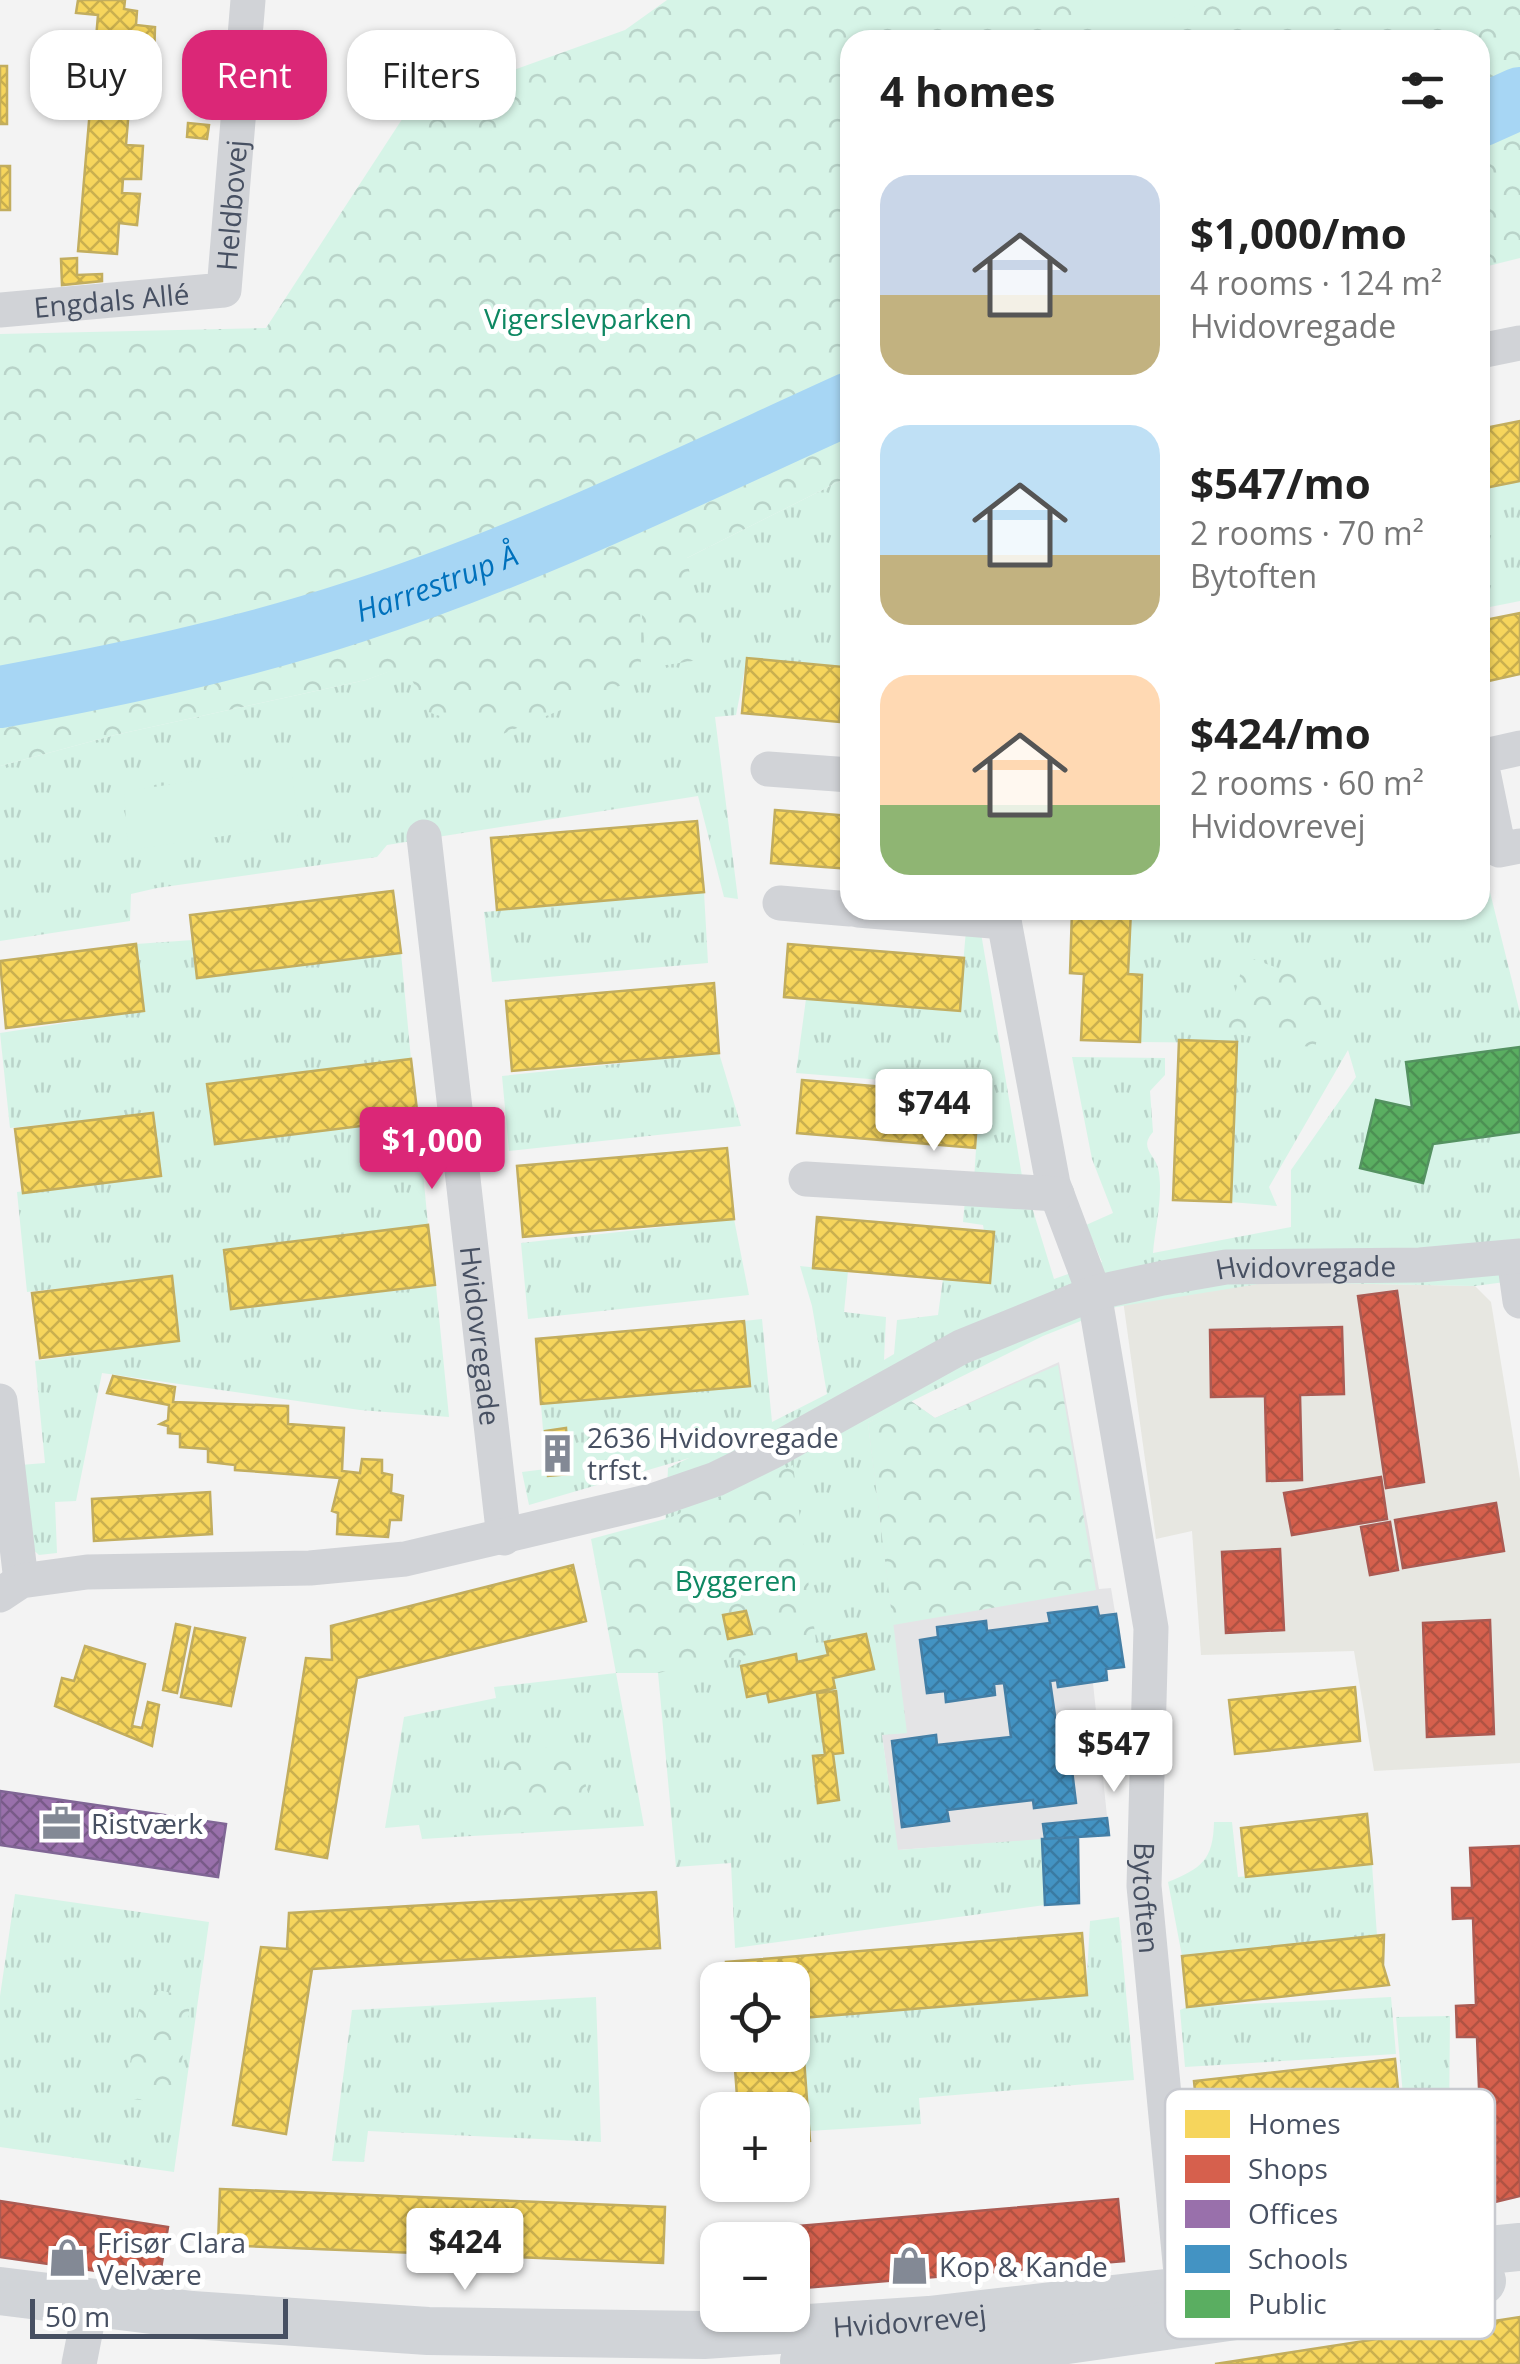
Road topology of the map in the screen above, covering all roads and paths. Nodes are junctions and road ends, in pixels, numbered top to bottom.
1 (248, 0) edge
2 (224, 290) joint
3 (0, 310) edge
4 (1520, 343) edge
5 (1490, 349) edge
6 (1520, 748) edge
7 (1490, 755) edge
8 (768, 769) dead end
9 (840, 774) edge
10 (1490, 806) edge
11 (424, 837) dead end
12 (1520, 846) edge
13 (780, 903) dead end
14 (840, 908) edge
15 (1004, 920) edge
16 (806, 1178) dead end
17 (1057, 1194) junction
18 (1517, 1257) edge
19 (1094, 1294) junction
20 (1520, 1301) edge
21 (0, 1401) edge
22 (504, 1538) junction
23 (11, 1589) edge
24 (1165, 2102) edge
25 (1520, 2248) edge
26 (1495, 2250) edge
27 (1520, 2275) edge
28 (1495, 2277) edge
29 (0, 2291) edge
30 (1165, 2311) edge
31 (0, 2320) edge
32 (86, 2333) edge
33 (930, 2351) edge
34 (540, 2364) edge
35 (735, 2364) edge

1 - 2 street, Heldbovej
2 - 3 street, Engdals Allé
4 - 5 street
6 - 7 street
8 - 9 street
10 - 12 street
11 - 22 street, Hvidovregade
13 - 14 street
15 - 17 street
16 - 17 street
17 - 19 street
18 - 19 street, Hvidovregade
18 - 20 street
19 - 22 street, Hvidovregade
19 - 24 street, Bytoften
21 - 23 street, Hvidovregade
22 - 23 street, Hvidovregade
25 - 26 street, Hvidovrevej
27 - 28 street, Hvidovrevej
29 - 32 street, Hvidovrevej
30 - 33 street, Hvidovrevej
31 - 32 street, Hvidovrevej
32 - 33 street, Hvidovrevej
32 - 34 street, Hvidovrevej
33 - 35 street, Hvidovrevej

